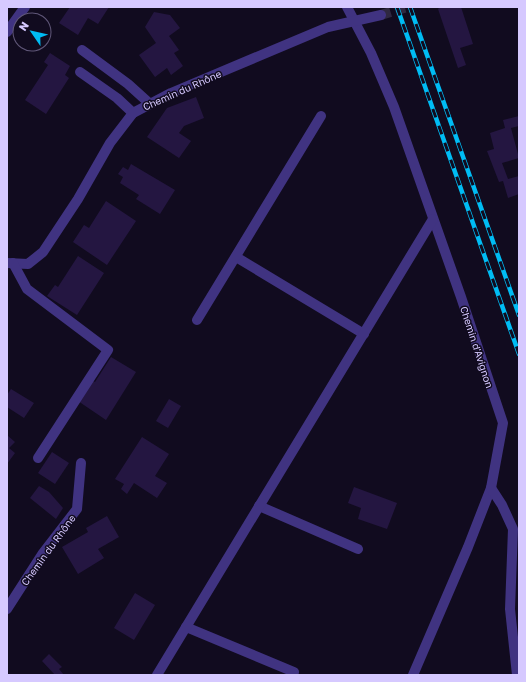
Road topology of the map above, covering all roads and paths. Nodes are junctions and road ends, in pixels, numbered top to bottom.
1 (25, 7) edge
2 (347, 7) edge
3 (380, 15) tunnel mouth
4 (354, 20) junction
5 (7, 32) edge
6 (82, 50) dead end
7 (80, 72) dead end
8 (149, 103) junction
9 (133, 112) junction
10 (320, 116) dead end
11 (433, 219) junction
12 (236, 257) junction
13 (10, 263) edge
14 (197, 320) dead end
15 (364, 334) junction
16 (38, 458) dead end
17 (81, 463) dead end
18 (491, 488) junction
19 (259, 506) junction
20 (358, 549) dead end
21 (7, 609) edge
22 (186, 628) junction
23 (294, 672) dead end
24 (157, 675) edge
25 (413, 675) edge
26 (517, 675) edge

1 - 5 street
2 - 4 street, Chemin d'Avignon
3 - 4 street, Chemin du Rhône
4 - 8 street, Chemin du Rhône
4 - 11 street, Chemin d'Avignon
6 - 8 street
7 - 9 street
8 - 9 street, Chemin du Rhône
9 - 13 street, Chemin du Rhône
10 - 12 street
11 - 15 street
11 - 18 street, Chemin d'Avignon
12 - 14 street
12 - 15 street
13 - 16 street
15 - 19 street
17 - 21 street, Chemin du Rhône
18 - 25 street, Chemin d'Avignon
18 - 26 street
19 - 20 street
19 - 22 street
22 - 23 street
22 - 24 street

